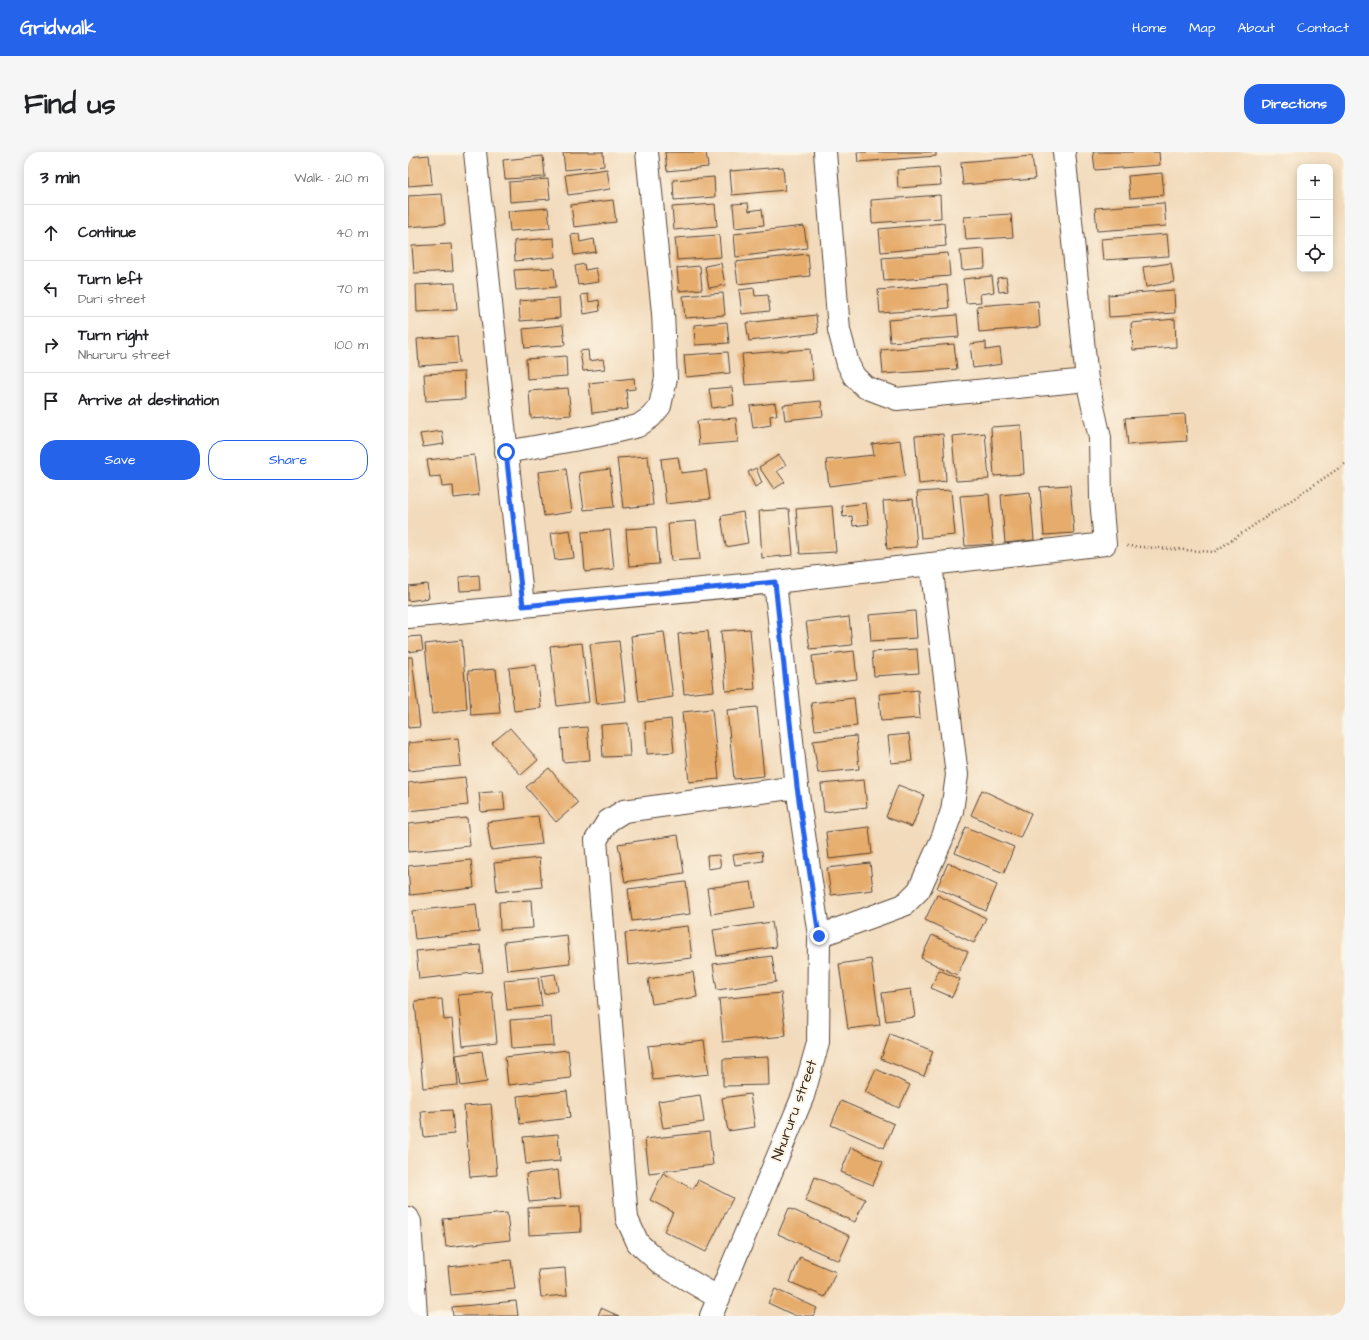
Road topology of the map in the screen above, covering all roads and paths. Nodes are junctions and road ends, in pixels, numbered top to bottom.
1 (475, 152) edge
2 (647, 152) edge
3 (825, 152) edge
4 (1064, 152) edge
5 (1087, 380) junction
6 (506, 452) junction
7 (1345, 464) edge
8 (1106, 544) junction
9 (931, 564) junction
10 (775, 582) junction
11 (523, 606) junction
12 (408, 617) edge
13 (797, 787) junction
14 (819, 936) junction
15 (408, 1218) edge
16 (715, 1307) edge
17 (416, 1316) edge

1 - 6 street
2 - 6 street
3 - 5 street
4 - 5 street
5 - 8 street
6 - 11 street
7 - 8 path
8 - 9 street
9 - 10 street
9 - 14 street
10 - 11 street
10 - 13 street, Nhururu street
11 - 12 street
13 - 14 street, Nhururu street
13 - 16 street
14 - 16 street, Nhururu street
15 - 17 street

